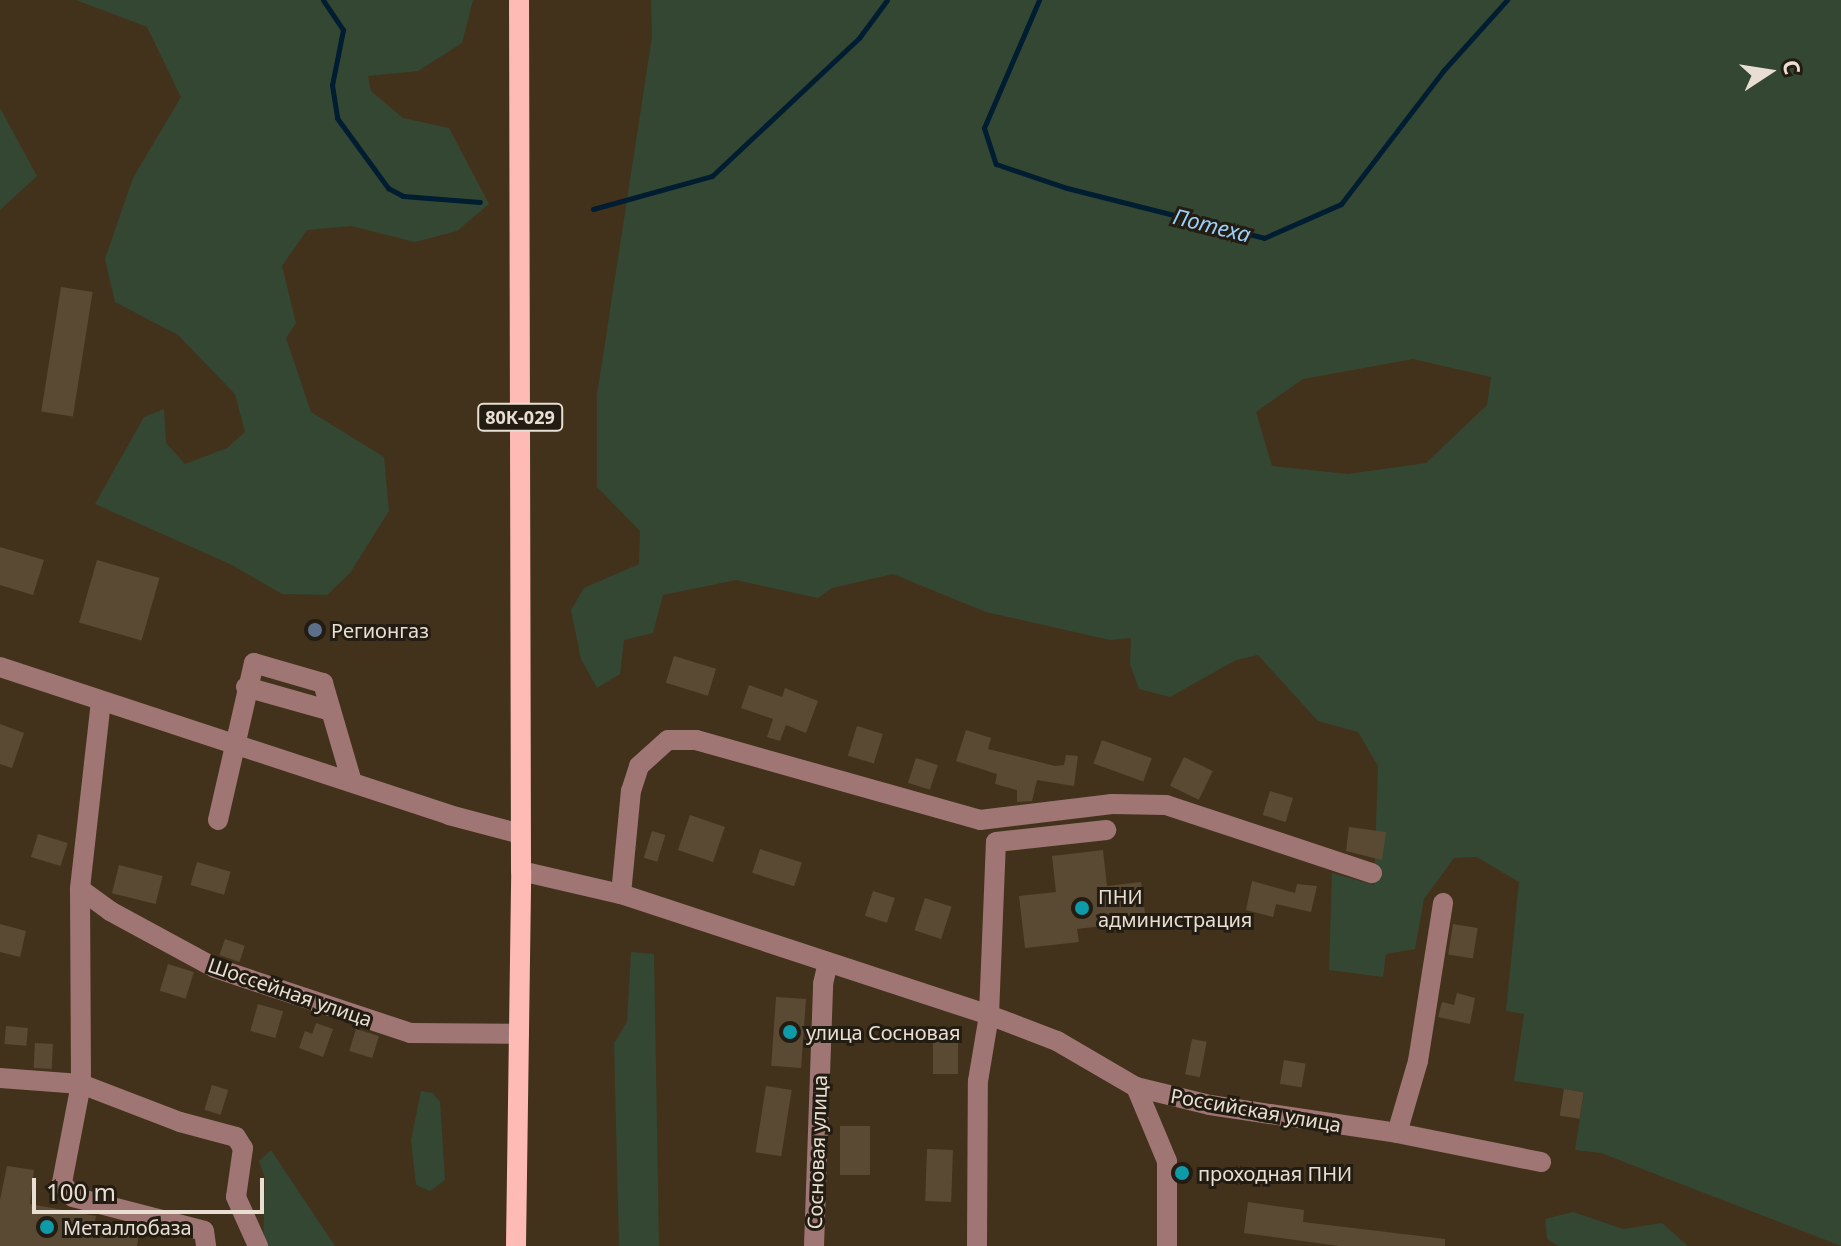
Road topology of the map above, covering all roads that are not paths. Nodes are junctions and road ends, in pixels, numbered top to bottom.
1 (519, 0) edge
2 (0, 667) edge
3 (101, 701) junction
4 (235, 744) junction
5 (352, 782) junction
6 (218, 820) dead end
7 (1106, 830) dead end
8 (521, 834) junction
9 (521, 871) junction
10 (1372, 873) dead end
11 (80, 889) junction
12 (621, 894) junction
13 (1443, 903) dead end
14 (828, 963) junction
15 (989, 1015) junction
16 (519, 1034) junction
17 (0, 1078) edge
18 (81, 1084) junction
19 (1136, 1087) junction
20 (1397, 1133) junction
21 (1541, 1162) dead end
22 (206, 1246) edge
23 (258, 1246) edge
24 (516, 1246) edge
25 (814, 1246) edge
26 (977, 1246) edge
27 (1167, 1246) edge

1 - 8 main road, 80К-029
2 - 3 street
3 - 4 street
3 - 11 street
4 - 5 street
4 - 5 street
4 - 6 street
5 - 8 street
7 - 15 street
8 - 9 main road, 80К-029
9 - 12 street, Российская улица
9 - 16 main road, 80К-029
10 - 12 street
11 - 16 street, Шоссейная улица
11 - 18 street
12 - 14 street, Российская улица
13 - 20 street
14 - 15 street, Российская улица
14 - 25 street, Сосновая улица
15 - 19 street, Российская улица
15 - 26 street
16 - 24 main road, 80К-029
17 - 18 street
18 - 22 street
18 - 23 street
19 - 20 street, Российская улица
19 - 27 street
20 - 21 street, Российская улица

